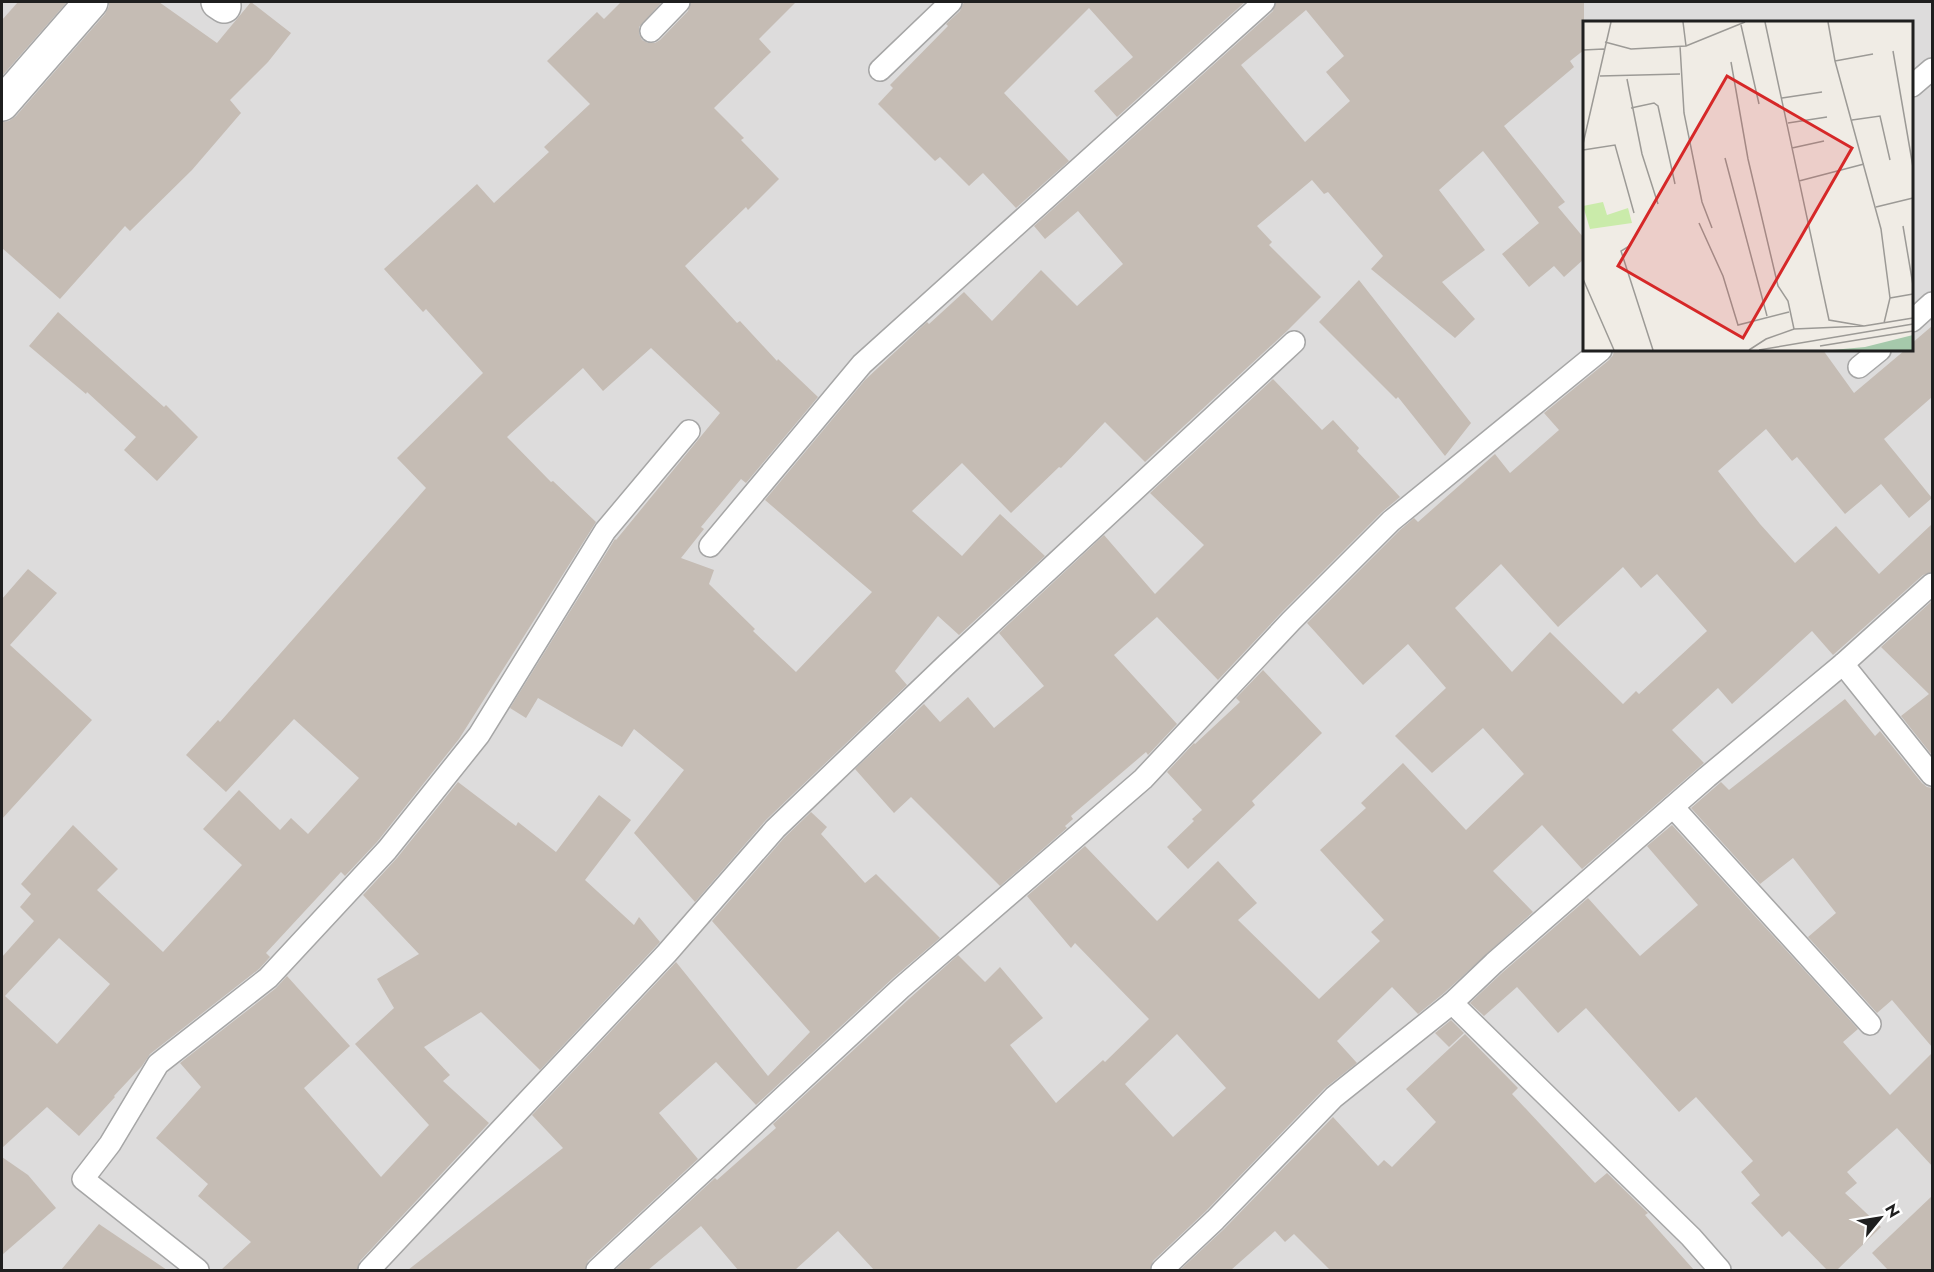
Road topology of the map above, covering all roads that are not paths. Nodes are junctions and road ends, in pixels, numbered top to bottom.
1 (91, 2) edge
2 (679, 2) edge
3 (951, 2) edge
4 (1264, 2) edge
5 (651, 31) dead end
6 (1932, 69) edge
7 (880, 70) dead end
8 (1913, 84) edge
9 (2, 104) edge
10 (1932, 303) edge
11 (1913, 319) edge
12 (1294, 342) dead end
13 (1600, 351) edge
14 (1879, 351) edge
15 (1859, 368) dead end
16 (688, 431) dead end
17 (710, 546) dead end
18 (1932, 585) edge
19 (1843, 664) junction
20 (1932, 775) edge
21 (1673, 807) junction
22 (1452, 1003) junction
23 (1870, 1024) dead end
24 (198, 1270) edge
25 (369, 1270) edge
26 (597, 1270) edge
27 (1162, 1270) edge
28 (1720, 1270) edge

1 - 9 street
2 - 5 lane
3 - 7 lane
4 - 17 lane
6 - 8 lane
10 - 11 lane
12 - 25 lane
13 - 26 lane
14 - 15 lane
16 - 24 lane
18 - 19 lane
19 - 20 lane
19 - 21 lane
21 - 22 lane
21 - 23 lane
22 - 27 lane
22 - 28 lane

